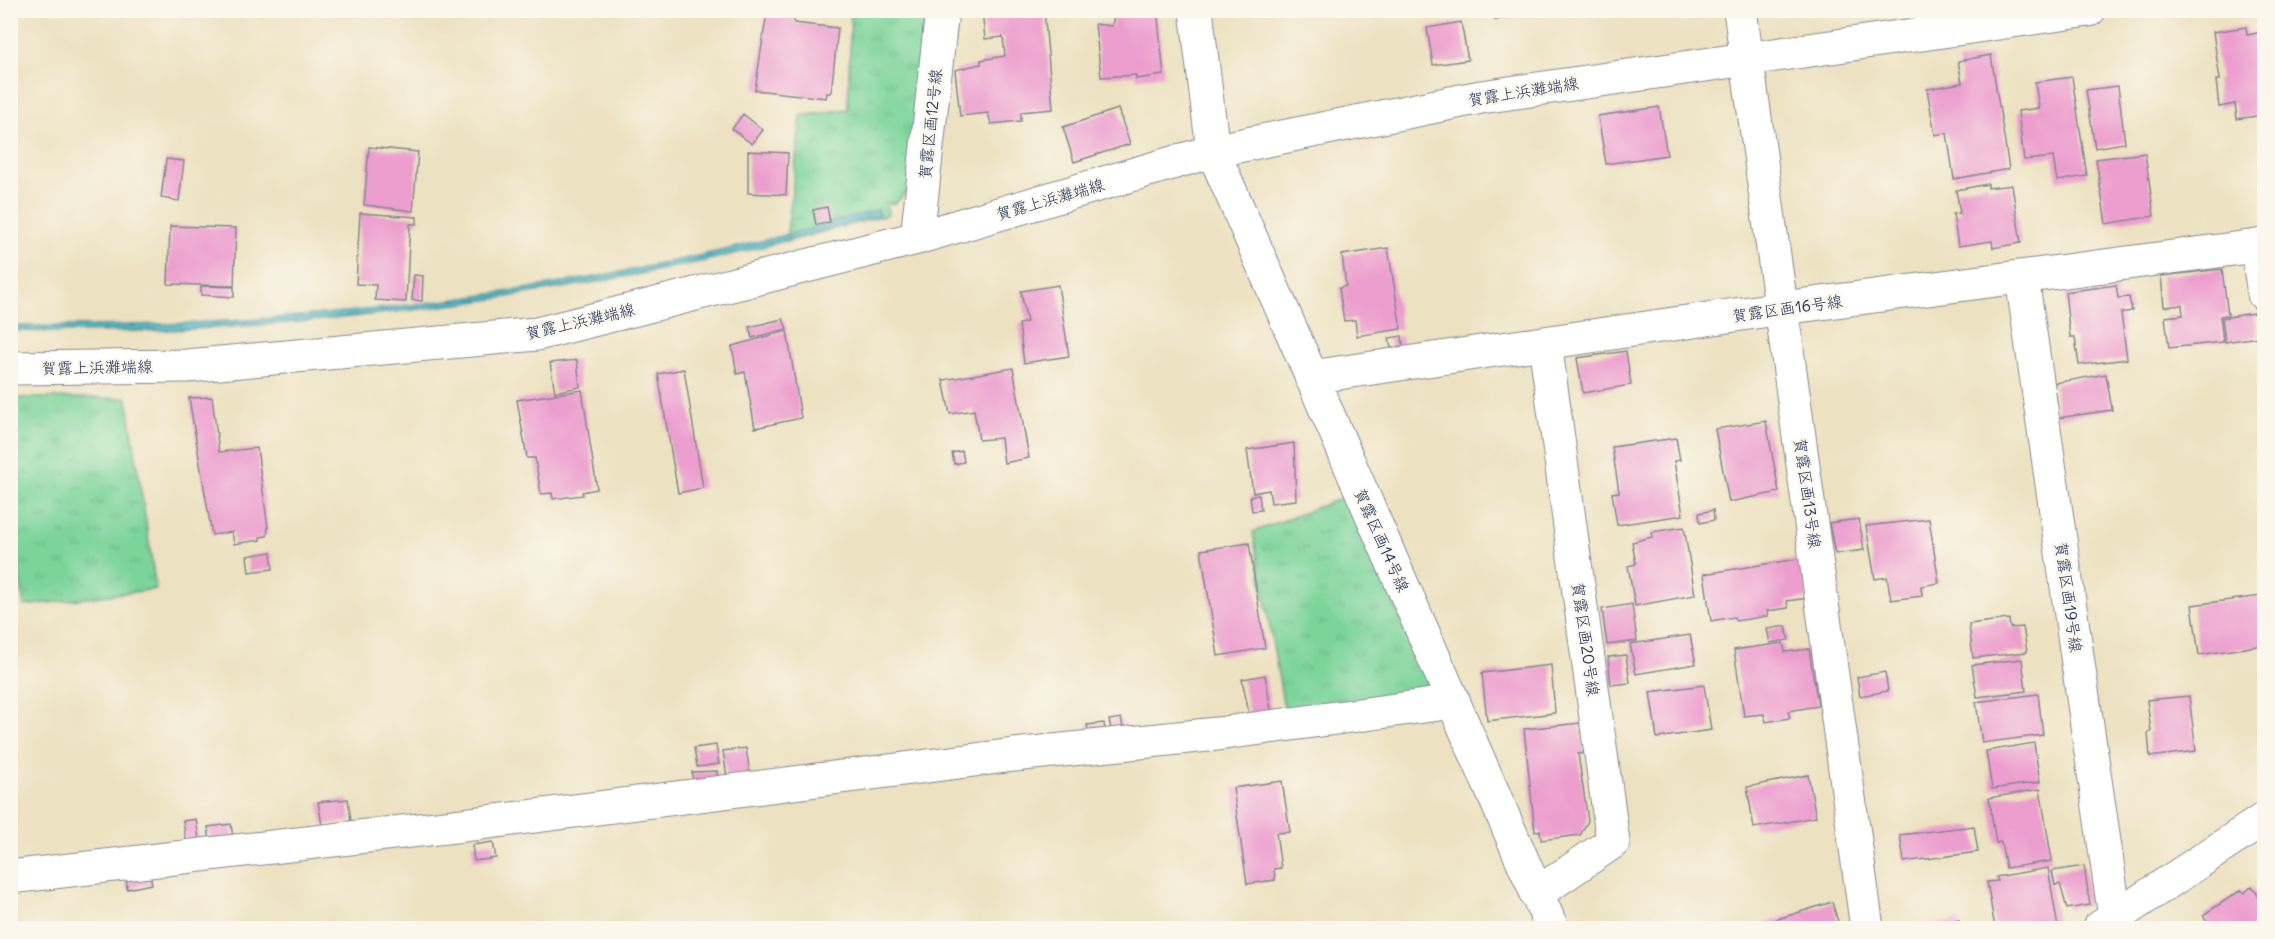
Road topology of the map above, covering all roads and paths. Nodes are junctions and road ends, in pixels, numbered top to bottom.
1 (942, 10) edge
2 (1196, 10) edge
3 (1740, 10) edge
4 (2090, 10) edge
5 (1746, 58) junction
6 (1213, 150) junction
7 (917, 238) junction
8 (2261, 246) edge
9 (2022, 278) junction
10 (2265, 294) edge
11 (1783, 308) junction
12 (1545, 343) junction
13 (10, 368) edge
14 (1311, 377) junction
15 (1454, 702) junction
16 (2265, 819) edge
17 (10, 877) edge
18 (1536, 894) junction
19 (2107, 923) edge
20 (1552, 928) edge
21 (1867, 928) edge

1 - 7 street, 賀露区画12号線
2 - 6 street, 賀露区画14号線
3 - 5 street, 賀露区画13号線
4 - 5 street, 賀露上浜灘端線
5 - 6 street, 賀露上浜灘端線
5 - 11 street, 賀露区画13号線
6 - 7 street, 賀露上浜灘端線
6 - 14 street, 賀露区画14号線
7 - 13 street, 賀露上浜灘端線
8 - 9 street, 賀露区画16号線
8 - 10 street
9 - 11 street, 賀露区画16号線
9 - 19 street, 賀露区画19号線
11 - 12 street, 賀露区画16号線
11 - 21 street, 賀露区画13号線
12 - 14 street, 賀露区画16号線
12 - 18 street, 賀露区画20号線
14 - 15 street, 賀露区画14号線
15 - 17 street
15 - 18 street, 賀露区画14号線
16 - 19 street
18 - 20 street, 賀露区画14号線

